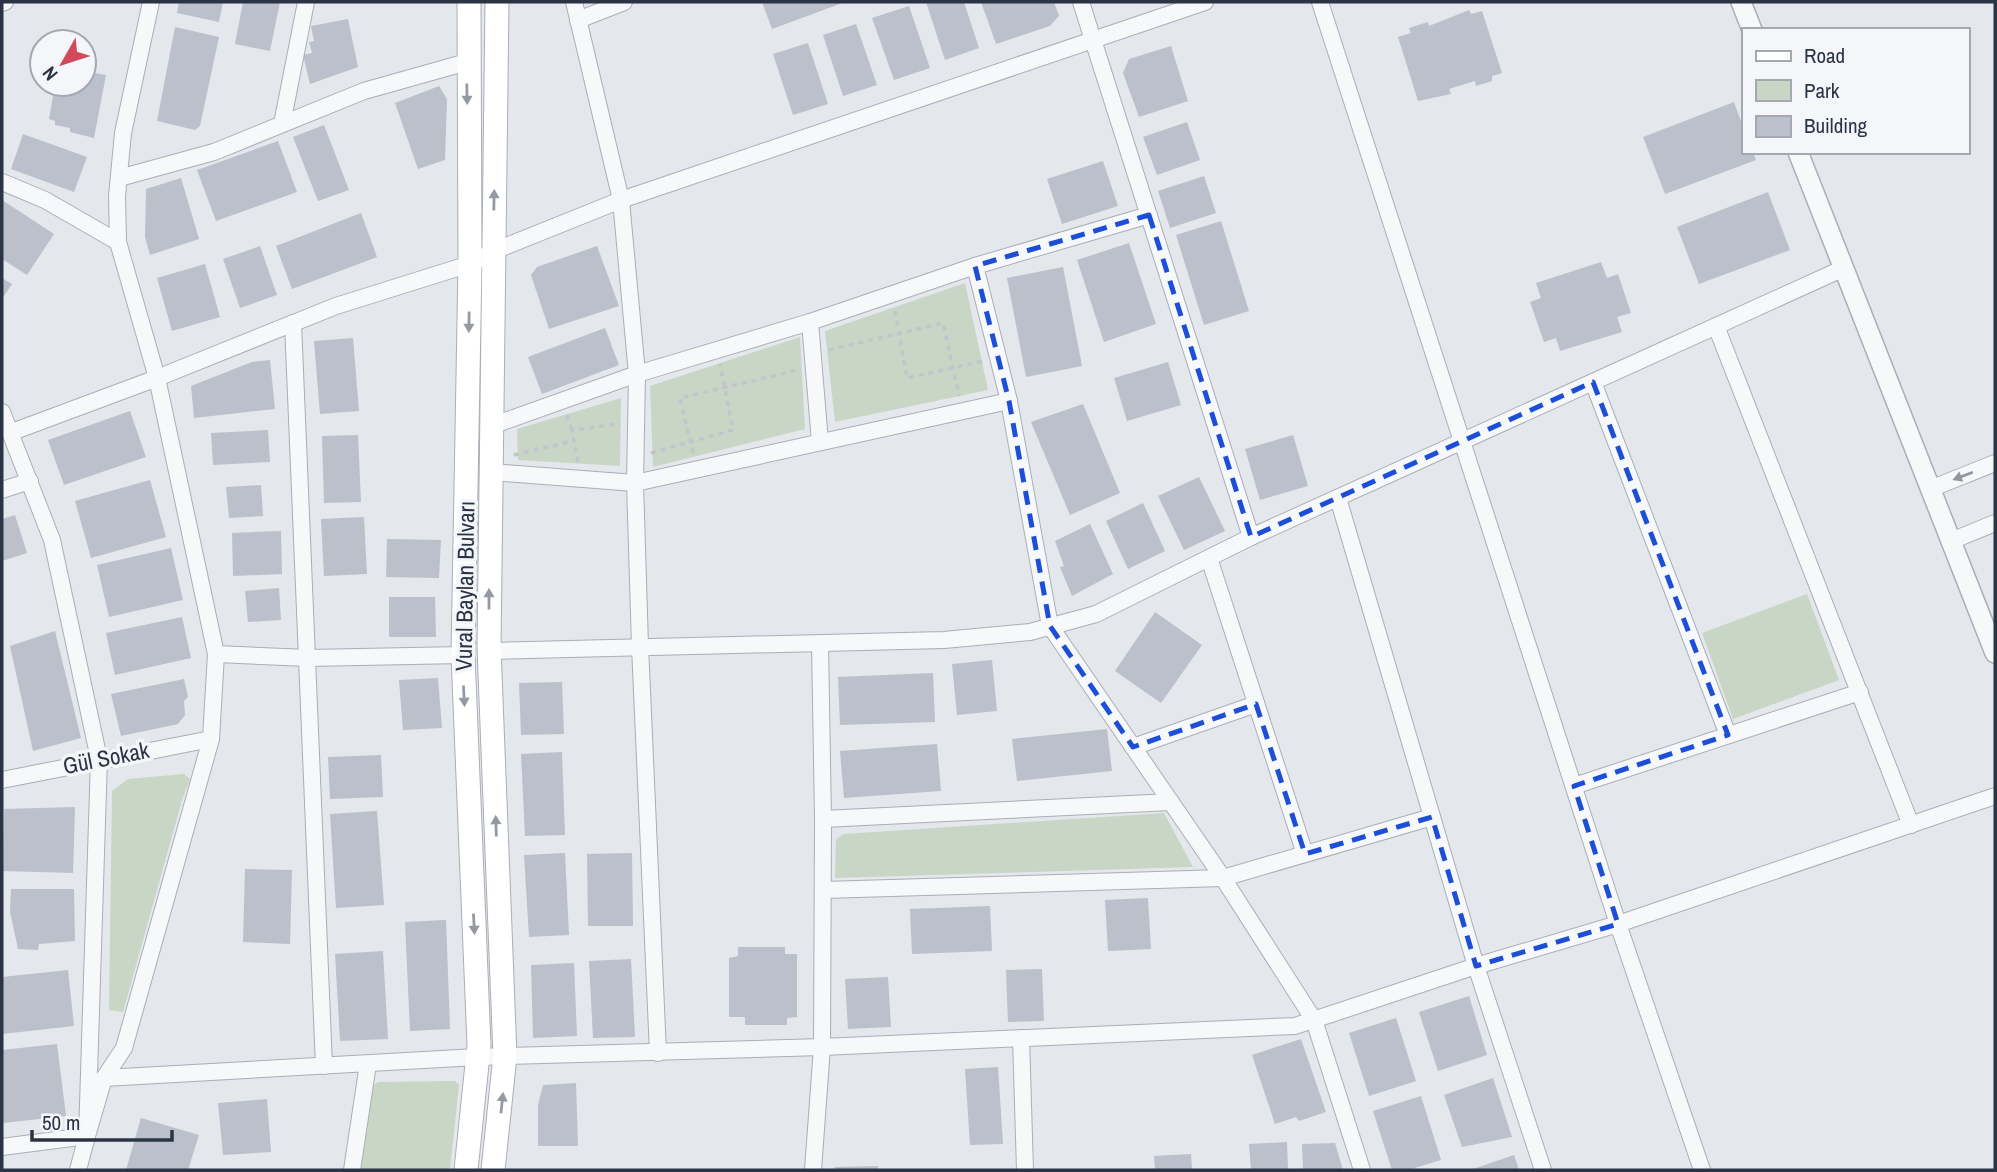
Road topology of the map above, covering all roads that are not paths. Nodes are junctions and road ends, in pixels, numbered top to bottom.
1 (151, 2) edge
2 (306, 2) edge
3 (468, 2) edge
4 (497, 2) edge
5 (574, 2) edge
6 (624, 2) edge
7 (1081, 2) edge
8 (1205, 2) edge
9 (1320, 2) edge
10 (1741, 2) edge
11 (578, 20) junction
12 (1751, 28) edge
13 (1093, 39) junction
14 (467, 62) junction
15 (282, 124) junction
16 (1799, 154) edge
17 (119, 178) junction
18 (2, 183) edge
19 (621, 200) junction
20 (1149, 215) junction
21 (118, 242) junction
22 (494, 251) junction
23 (470, 264) junction
24 (975, 266) junction
25 (1842, 269) junction
26 (810, 322) junction
27 (293, 323) junction
28 (1716, 326) junction
29 (637, 374) junction
30 (157, 379) junction
31 (1593, 382) junction
32 (1009, 401) junction
33 (2, 412) edge
34 (491, 426) junction
35 (12, 432) junction
36 (1462, 441) junction
37 (820, 442) junction
38 (1995, 463) edge
39 (491, 472) junction
40 (30, 481) junction
41 (635, 483) junction
42 (1930, 489) junction
43 (2, 490) edge
44 (1338, 498) junction
45 (1995, 523) edge
46 (1251, 537) junction
47 (1951, 541) junction
48 (1209, 558) junction
49 (1049, 626) junction
50 (820, 643) junction
51 (639, 646) junction
52 (489, 651) junction
53 (1995, 653) edge
54 (216, 654) junction
55 (463, 655) junction
56 (308, 658) junction
57 (1860, 692) junction
58 (1256, 704) junction
59 (1728, 735) junction
60 (211, 738) junction
61 (1133, 747) junction
62 (99, 759) junction
63 (2, 780) edge
64 (1574, 786) junction
65 (1995, 796) edge
66 (1171, 802) junction
67 (1432, 817) junction
68 (824, 820) junction
69 (1911, 825) junction
70 (1305, 854) junction
71 (1223, 878) junction
72 (823, 890) junction
73 (1619, 924) junction
74 (1476, 966) junction
75 (1314, 1020) junction
76 (1021, 1038) junction
77 (822, 1047) junction
78 (658, 1053) junction
79 (505, 1056) junction
80 (477, 1057) junction
81 (368, 1064) junction
82 (324, 1066) junction
83 (104, 1078) junction
84 (87, 1136) junction
85 (2, 1147) edge
86 (78, 1170) edge
87 (352, 1170) edge
88 (466, 1170) edge
89 (493, 1170) edge
90 (813, 1170) edge
91 (1026, 1170) edge
92 (1362, 1170) edge
93 (1543, 1170) edge
94 (1702, 1170) edge

1 - 17 street
2 - 15 street
3 - 14 main road, Vural Baylan Bulvarı
22 -> 4 main road, Vural Baylan Bulvarı
5 - 11 street
6 - 11 street
7 - 13 street
8 - 13 street
9 - 36 street
10 - 12 street
11 - 19 street
13 - 19 street
13 - 20 street
14 - 15 street
14 -> 23 main road, Vural Baylan Bulvarı
15 - 17 street
16 - 25 street
17 - 21 street
18 - 21 street
19 - 22 street
19 - 29 street
20 - 24 street
20 - 46 street
21 - 30 street
22 - 23 street
22 - 34 main road, Vural Baylan Bulvarı
23 - 27 street
23 -> 55 main road, Vural Baylan Bulvarı
24 - 26 street
24 - 32 street
25 - 28 street
25 - 42 street
26 - 29 street
26 - 37 street
27 - 30 street
27 - 56 street
28 - 31 street
28 - 57 street
29 - 34 street
29 - 41 street
30 - 35 street
30 - 54 street
31 - 36 street
31 - 59 street
32 - 37 street
32 - 49 street
33 - 35 street
34 - 39 main road, Vural Baylan Bulvarı
35 - 40 street
36 - 44 street
36 - 64 street
37 - 41 street
38 -> 42 street
39 - 41 street
52 -> 39 main road, Vural Baylan Bulvarı
40 - 43 street
40 - 62 street
41 - 51 street
42 - 47 street
44 - 46 street
44 - 67 street
45 - 47 street
46 - 48 street
47 - 53 street
48 - 49 street
48 - 58 street
49 - 50 street
49 - 61 street
50 - 51 street
50 - 68 street
51 - 52 street
51 - 78 street
79 -> 52 main road, Vural Baylan Bulvarı
54 - 56 street
54 - 60 street
55 - 56 street
55 -> 80 main road, Vural Baylan Bulvarı
56 - 82 street
57 - 59 street
57 - 69 street
58 - 61 street
58 - 70 street
59 - 64 street
60 - 62 street, Gül Sokak
60 - 83 street
61 - 66 street
62 - 63 street, Gül Sokak
62 - 84 street
64 - 73 street
65 - 69 street
66 - 68 street
66 - 71 street
67 - 70 street
67 - 74 street
68 - 72 street
69 - 73 street
70 - 71 street
71 - 72 street
71 - 75 street
72 - 77 street
73 - 74 street
73 - 94 street
74 - 75 street
74 - 93 street
75 - 76 street
75 - 92 street
76 - 77 street
76 - 91 street
77 - 78 street
77 - 90 street
78 - 79 street
79 - 80 street
89 -> 79 main road, Vural Baylan Bulvarı
80 - 81 street
80 - 88 main road, Vural Baylan Bulvarı
81 - 82 street
81 - 87 street
82 - 83 street
83 - 84 street
84 - 85 street
84 - 86 street

